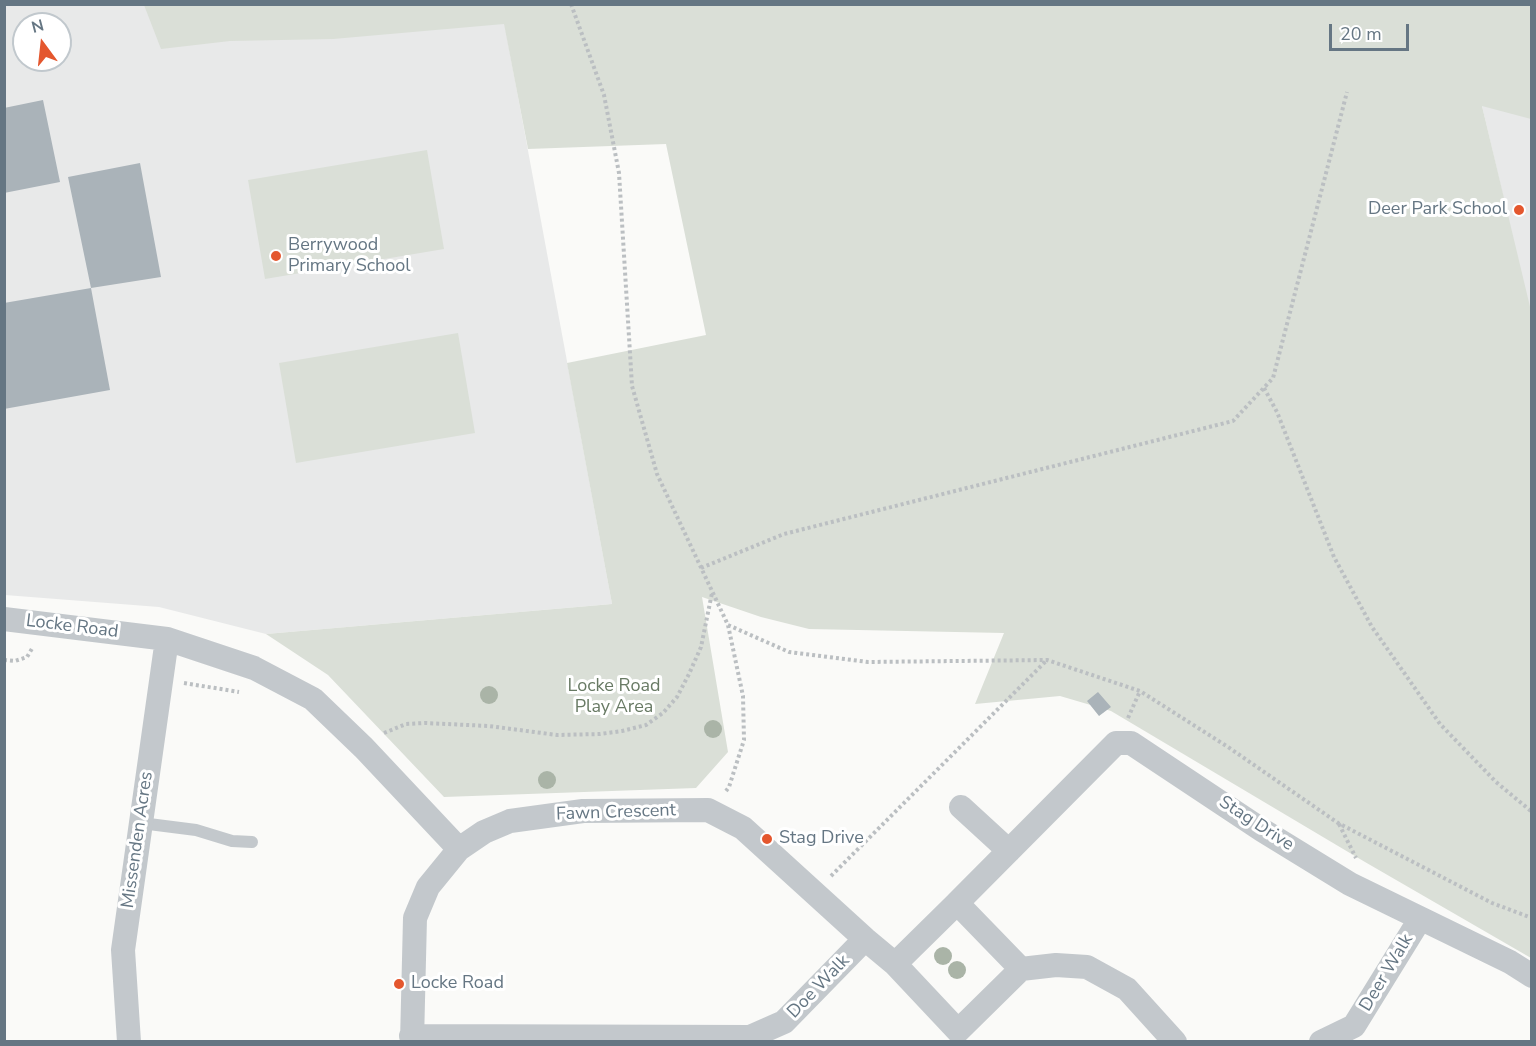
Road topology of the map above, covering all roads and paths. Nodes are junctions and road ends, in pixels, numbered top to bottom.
1 (571, 4) edge
2 (1347, 92) dead end
3 (1264, 388) junction
4 (701, 568) junction
5 (712, 592) junction
6 (4, 619) edge
7 (167, 639) junction
8 (1047, 660) dead end
9 (161, 679) junction
10 (248, 694) dead end
11 (364, 748) junction
12 (961, 807) dead end
13 (708, 810) junction
14 (1532, 812) edge
15 (141, 823) junction
16 (252, 843) dead end
17 (459, 849) junction
18 (1009, 851) junction
19 (815, 893) junction
20 (957, 903) junction
21 (1420, 919) junction
22 (865, 939) junction
23 (895, 964) junction
24 (1021, 969) junction
25 (1532, 976) edge
26 (958, 1036) edge
27 (412, 1039) edge
28 (129, 1041) edge
29 (1175, 1041) edge
30 (1321, 1041) edge

1 - 4 path
2 - 3 path
3 - 4 path
3 - 14 path
4 - 5 path
5 - 11 path
5 - 13 path
6 - 7 street, Locke Road
7 - 9 street, Missenden Acres
7 - 11 street, Locke Road
8 - 19 path
9 - 10 path
9 - 15 street, Missenden Acres
11 - 17 street, Locke Road
12 - 18 street
13 - 17 street, Fawn Crescent
13 - 19 street, Fawn Crescent
15 - 16 lane
15 - 28 street, Missenden Acres
17 - 27 street, Fawn Crescent
18 - 20 street, Stag Drive
18 - 21 street, Stag Drive
19 - 22 street, Fawn Crescent
20 - 23 street, Stag Drive
20 - 24 street
21 - 25 street, Stag Drive
21 - 30 street, Deer Walk
22 - 23 street, Fawn Crescent
22 - 27 street, Doe Walk
23 - 26 street, Fawn Crescent
24 - 26 street
24 - 29 street

